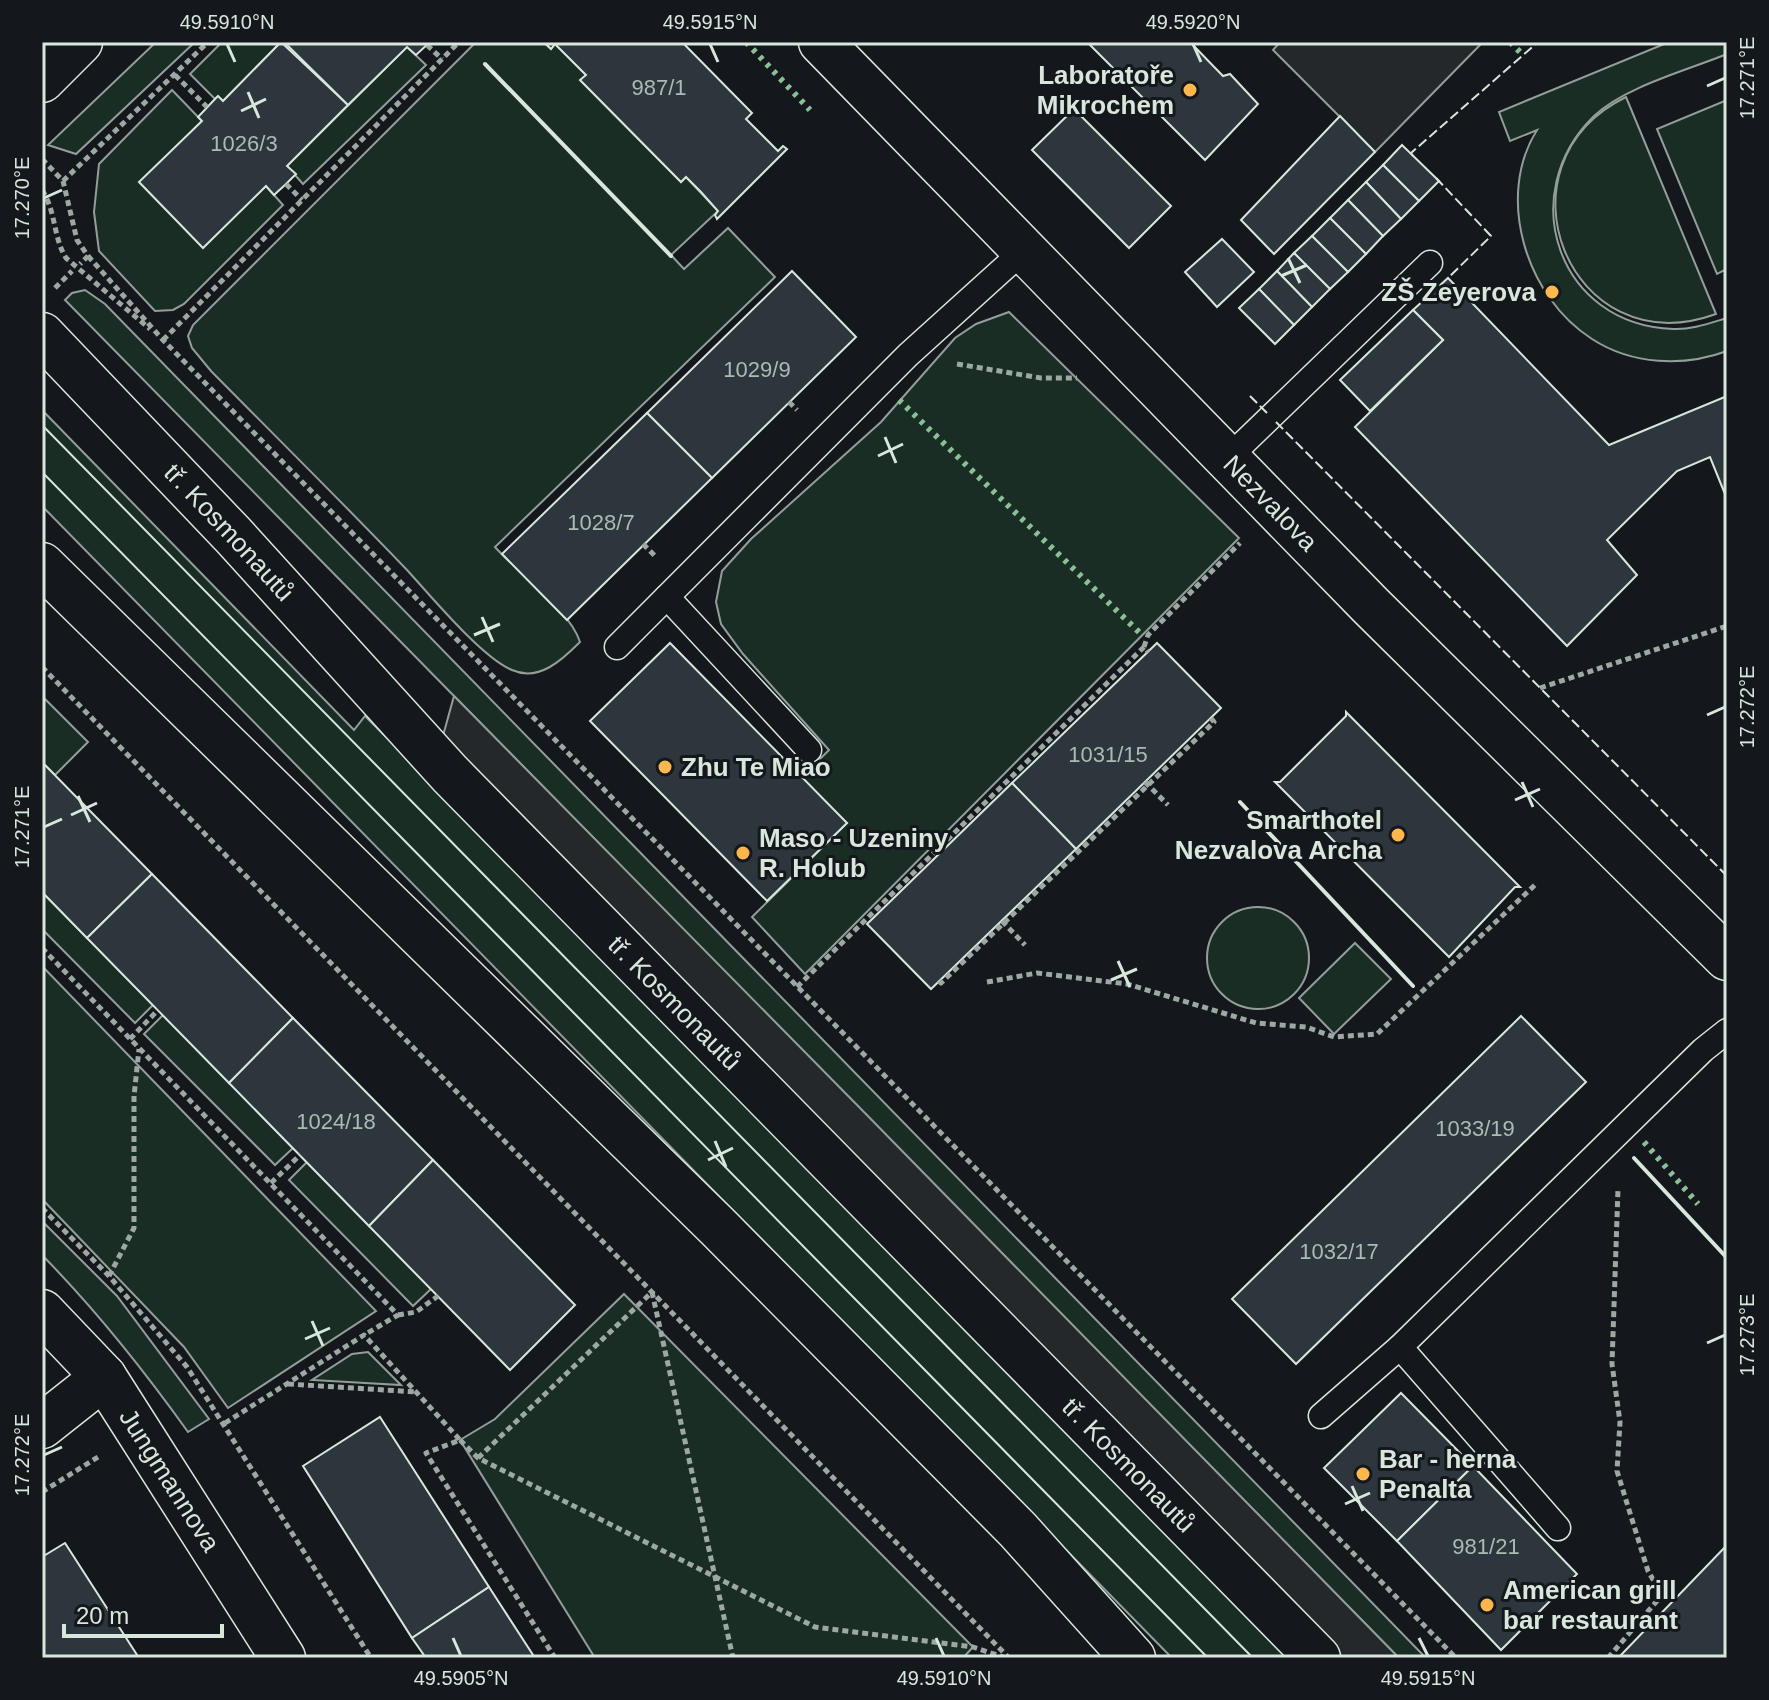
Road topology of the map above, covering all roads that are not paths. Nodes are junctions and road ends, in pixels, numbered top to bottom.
1 (80, 42) edge
2 (821, 42) edge
3 (42, 80) edge
4 (1022, 252) junction
5 (1430, 263) dead end
6 (42, 335) edge
7 (1226, 460) junction
8 (42, 565) edge
9 (667, 597) junction
10 (617, 647) dead end
11 (809, 750) dead end
12 (1727, 958) edge
13 (1727, 1031) edge
14 (42, 1312) edge
15 (1400, 1347) junction
16 (104, 1377) junction
17 (1321, 1416) dead end
18 (42, 1426) edge
19 (1558, 1528) dead end
20 (283, 1658) edge
21 (1133, 1658) edge
22 (1318, 1658) edge

1 - 3 street
2 - 4 street, Nezvalova
4 - 7 street, Nezvalova
4 - 9 lane
5 - 7 lane
6 - 22 street, tř. Kosmonautů
7 - 12 street, Nezvalova
8 - 21 street
9 - 10 lane
9 - 11 lane
13 - 15 lane
14 - 16 street, Jungmannova
15 - 17 lane
15 - 19 lane
16 - 18 street
16 - 20 street, Jungmannova

